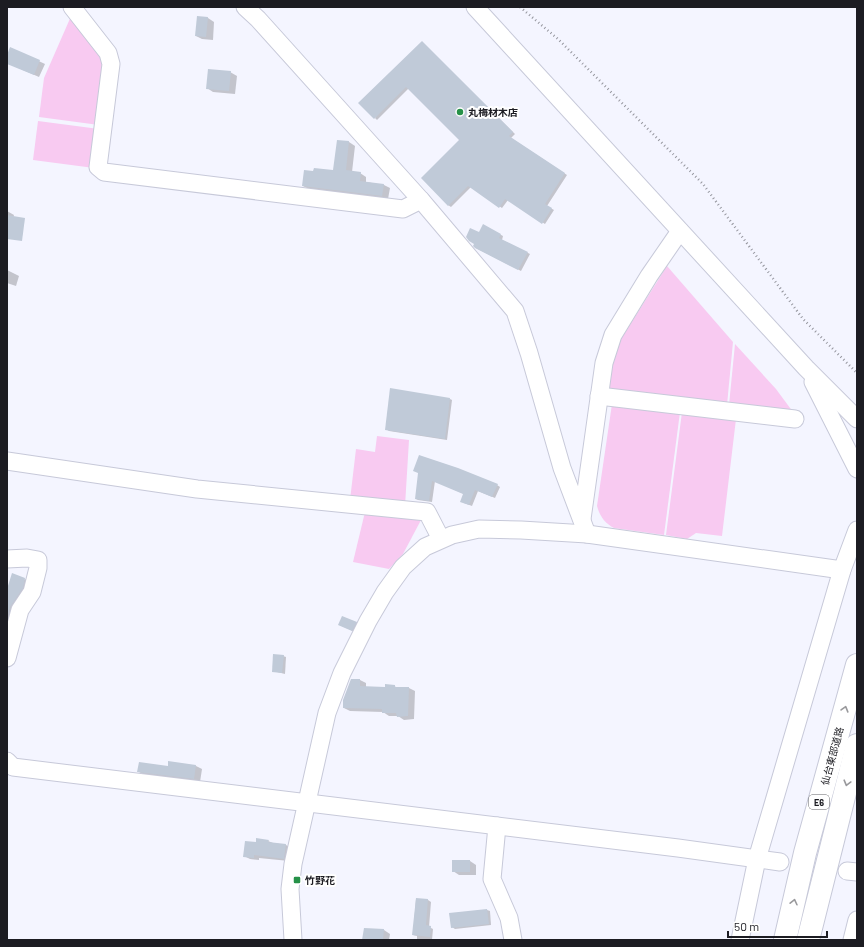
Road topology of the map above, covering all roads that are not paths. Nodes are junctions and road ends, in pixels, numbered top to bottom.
1 (72, 7) edge
2 (245, 7) edge
3 (475, 7) edge
4 (421, 200) junction
5 (680, 231) junction
6 (806, 368) junction
7 (599, 396) junction
8 (795, 419) dead end
9 (857, 419) edge
10 (7, 461) edge
11 (857, 469) edge
12 (585, 527) junction
13 (857, 530) edge
14 (441, 539) junction
15 (7, 559) edge
16 (842, 570) junction
17 (7, 658) edge
18 (857, 665) edge
19 (857, 745) edge
20 (7, 761) edge
21 (306, 803) junction
22 (497, 826) junction
23 (757, 859) junction
24 (780, 862) dead end
25 (857, 920) edge
26 (293, 940) edge
27 (513, 940) edge
28 (740, 940) edge
29 (785, 940) edge
30 (808, 940) edge
31 (852, 940) edge

1 - 4 street
2 - 4 street
3 - 5 street
4 - 12 street
5 - 6 street
5 - 7 street
6 - 9 street
6 - 11 street
7 - 8 street
7 - 12 street
10 - 14 street
12 - 14 street
12 - 16 street
13 - 16 street
14 - 21 street
15 - 17 street
16 - 23 street
29 -> 18 highway, 仙台東部道路 / E6
19 -> 30 highway, E6
20 - 21 street
21 - 22 street
21 - 26 street
22 - 23 street
22 - 27 street
23 - 24 street
23 - 28 street
25 - 31 street

